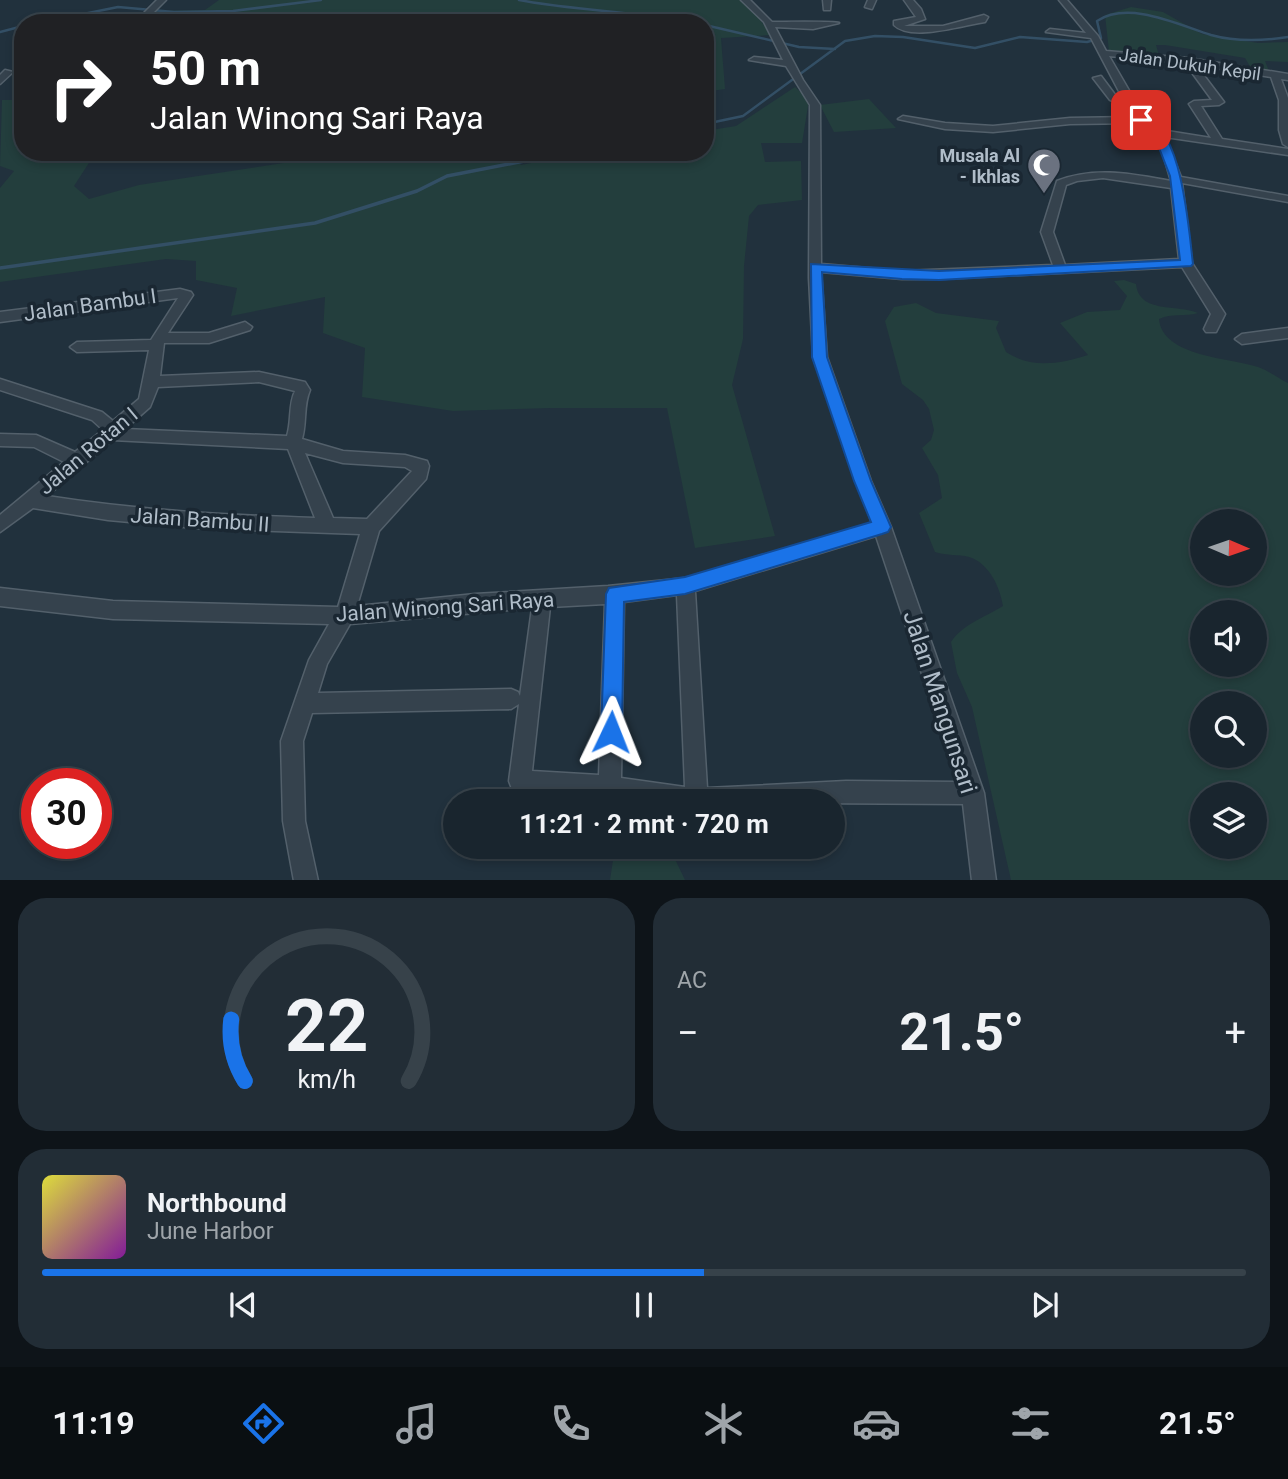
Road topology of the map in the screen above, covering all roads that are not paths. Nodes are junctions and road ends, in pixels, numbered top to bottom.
1 (745, 0) edge
2 (908, 0) edge
3 (1063, 0) edge
4 (802, 12) dead end
5 (984, 17) dead end
6 (835, 23) dead end
7 (770, 24) junction
8 (806, 26) junction
9 (1050, 32) dead end
10 (1098, 43) junction
11 (754, 60) dead end
12 (1188, 61) junction
13 (8, 72) dead end
14 (796, 72) junction
15 (1275, 76) junction
16 (1288, 77) edge
17 (1098, 78) dead end
18 (0, 81) edge
19 (1132, 106) junction
20 (903, 119) dead end
21 (1141, 120) junction
22 (1158, 133) junction
23 (1219, 142) junction
24 (1288, 144) edge
25 (1288, 152) edge
26 (1177, 183) junction
27 (1288, 199) edge
28 (1186, 264) junction
29 (815, 267) junction
30 (1061, 270) junction
31 (180, 293) joint
32 (0, 317) edge
33 (245, 327) dead end
34 (1211, 329) dead end
35 (1288, 333) edge
36 (1242, 339) dead end
37 (158, 342) junction
38 (77, 347) dead end
39 (151, 382) junction
40 (0, 384) edge
41 (113, 432) junction
42 (0, 440) edge
43 (293, 443) junction
44 (78, 461) junction
45 (30, 500) junction
46 (327, 525) junction
47 (0, 526) edge
48 (371, 527) junction
49 (882, 527) junction
50 (685, 586) junction
51 (615, 594) junction
52 (0, 597) edge
53 (542, 599) junction
54 (345, 616) junction
55 (512, 699) dead end
56 (303, 704) junction
57 (610, 787) junction
58 (623, 789) edge
59 (696, 789) edge
60 (845, 792) edge
61 (973, 793) junction
62 (306, 880) edge
63 (984, 880) edge

1 - 7 street
2 - 5 street
3 - 10 street
4 - 8 street
6 - 8 street
7 - 8 street
7 - 14 street, Jalan Mangunsari
9 - 10 street, Jalan Dukuh Kepil
10 - 12 street, Jalan Dukuh Kepil
10 - 19 street
11 - 14 street
12 - 15 street, Jalan Dukuh Kepil
12 - 23 street
13 - 18 street
14 - 29 street, Jalan Mangunsari
15 - 16 street, Jalan Dukuh Kepil
15 - 24 street, Jalan Dukuh Kepil
17 - 19 street
19 - 21 street
20 - 21 street
21 - 22 street
22 - 23 street
22 - 26 street
23 - 25 street
26 - 27 street
26 - 28 street
26 - 30 street
28 - 30 street
28 - 34 street
29 - 30 street
29 - 49 street, Jalan Mangunsari
31 - 32 street, Jalan Bambu I
31 - 37 street, Jalan Rotan I
33 - 37 street
35 - 36 street
37 - 38 street
37 - 39 street, Jalan Rotan I
39 - 41 street, Jalan Rotan I
39 - 43 street
40 - 41 street
41 - 43 street
41 - 44 street, Jalan Rotan I
42 - 44 street
43 - 46 street
43 - 48 street
44 - 45 street, Jalan Rotan I
45 - 46 street, Jalan Bambu II
45 - 47 street, Jalan Rotan I
46 - 48 street, Jalan Bambu II
48 - 54 street
49 - 50 street, Jalan Winong Sari Raya
49 - 61 street, Jalan Mangunsari
50 - 51 street, Jalan Winong Sari Raya
50 - 59 street
51 - 53 street, Jalan Winong Sari Raya
51 - 57 street
52 - 54 street, Jalan Winong Sari Raya
53 - 54 street, Jalan Winong Sari Raya
53 - 57 street
54 - 56 street
55 - 56 street
56 - 62 street
57 - 58 street
60 - 61 street
61 - 63 street, Jalan Mangunsari

